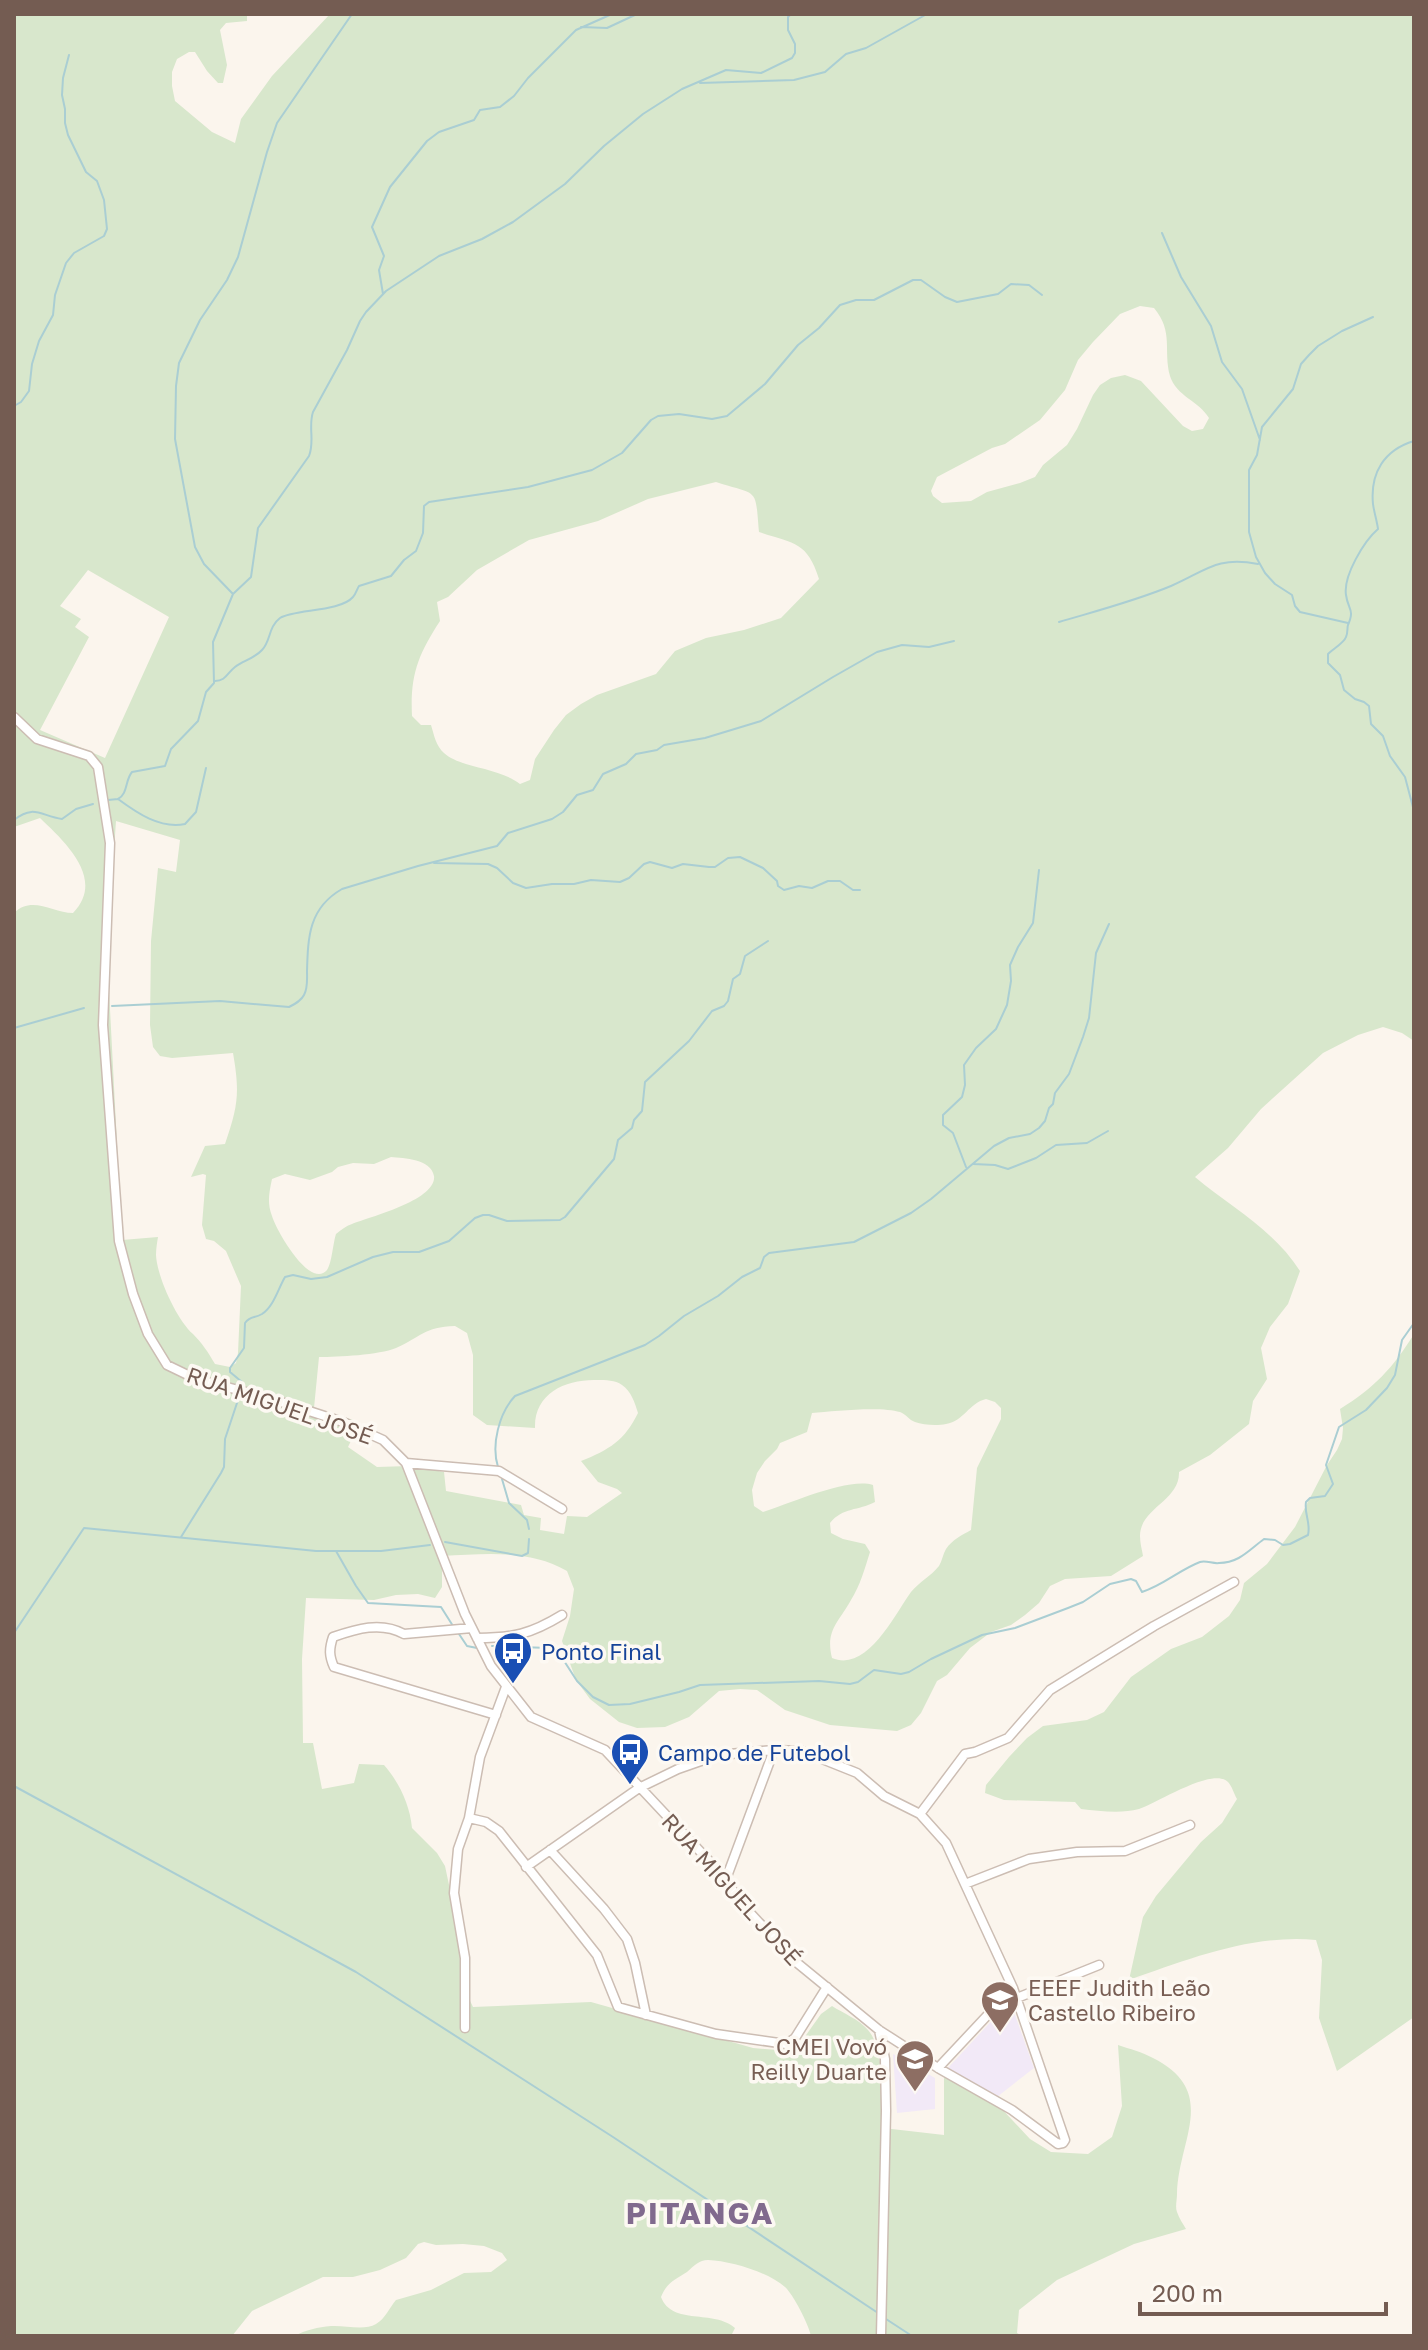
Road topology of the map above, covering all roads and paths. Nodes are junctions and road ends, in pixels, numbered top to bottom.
1 (14, 717) edge
2 (406, 1463) junction
3 (562, 1509) dead end
4 (1234, 1582) dead end
5 (562, 1615) dead end
6 (472, 1628) junction
7 (477, 1638) junction
8 (506, 1687) junction
9 (496, 1715) junction
10 (774, 1750) junction
11 (639, 1788) junction
12 (920, 1814) junction
13 (469, 1818) junction
14 (1190, 1825) dead end
15 (550, 1850) junction
16 (526, 1867) junction
17 (726, 1879) junction
18 (965, 1884) junction
19 (1099, 1965) dead end
20 (827, 1987) junction
21 (1013, 1988) junction
22 (1017, 1998) junction
23 (646, 2015) junction
24 (465, 2028) dead end
25 (879, 2030) junction
26 (938, 2068) junction
27 (881, 2336) edge

1 - 2 street, RUA MIGUEL JOSÉ
2 - 3 street
2 - 6 street, RUA MIGUEL JOSÉ
4 - 12 street
5 - 7 street
6 - 7 street, RUA MIGUEL JOSÉ
6 - 9 street
7 - 8 street, RUA MIGUEL JOSÉ
8 - 9 street
8 - 11 street, RUA MIGUEL JOSÉ
9 - 13 street
10 - 11 street
10 - 12 street
10 - 17 street
11 - 15 street
11 - 17 street, RUA MIGUEL JOSÉ
12 - 18 street
13 - 16 street
13 - 24 street
14 - 18 street
15 - 16 street
15 - 23 street
16 - 23 street
17 - 20 street, RUA MIGUEL JOSÉ
18 - 21 street
19 - 22 street
20 - 23 street
20 - 25 street, RUA MIGUEL JOSÉ
21 - 22 street
21 - 26 street
22 - 26 street, RUA MIGUEL JOSÉ
25 - 26 street, RUA MIGUEL JOSÉ
25 - 27 street

